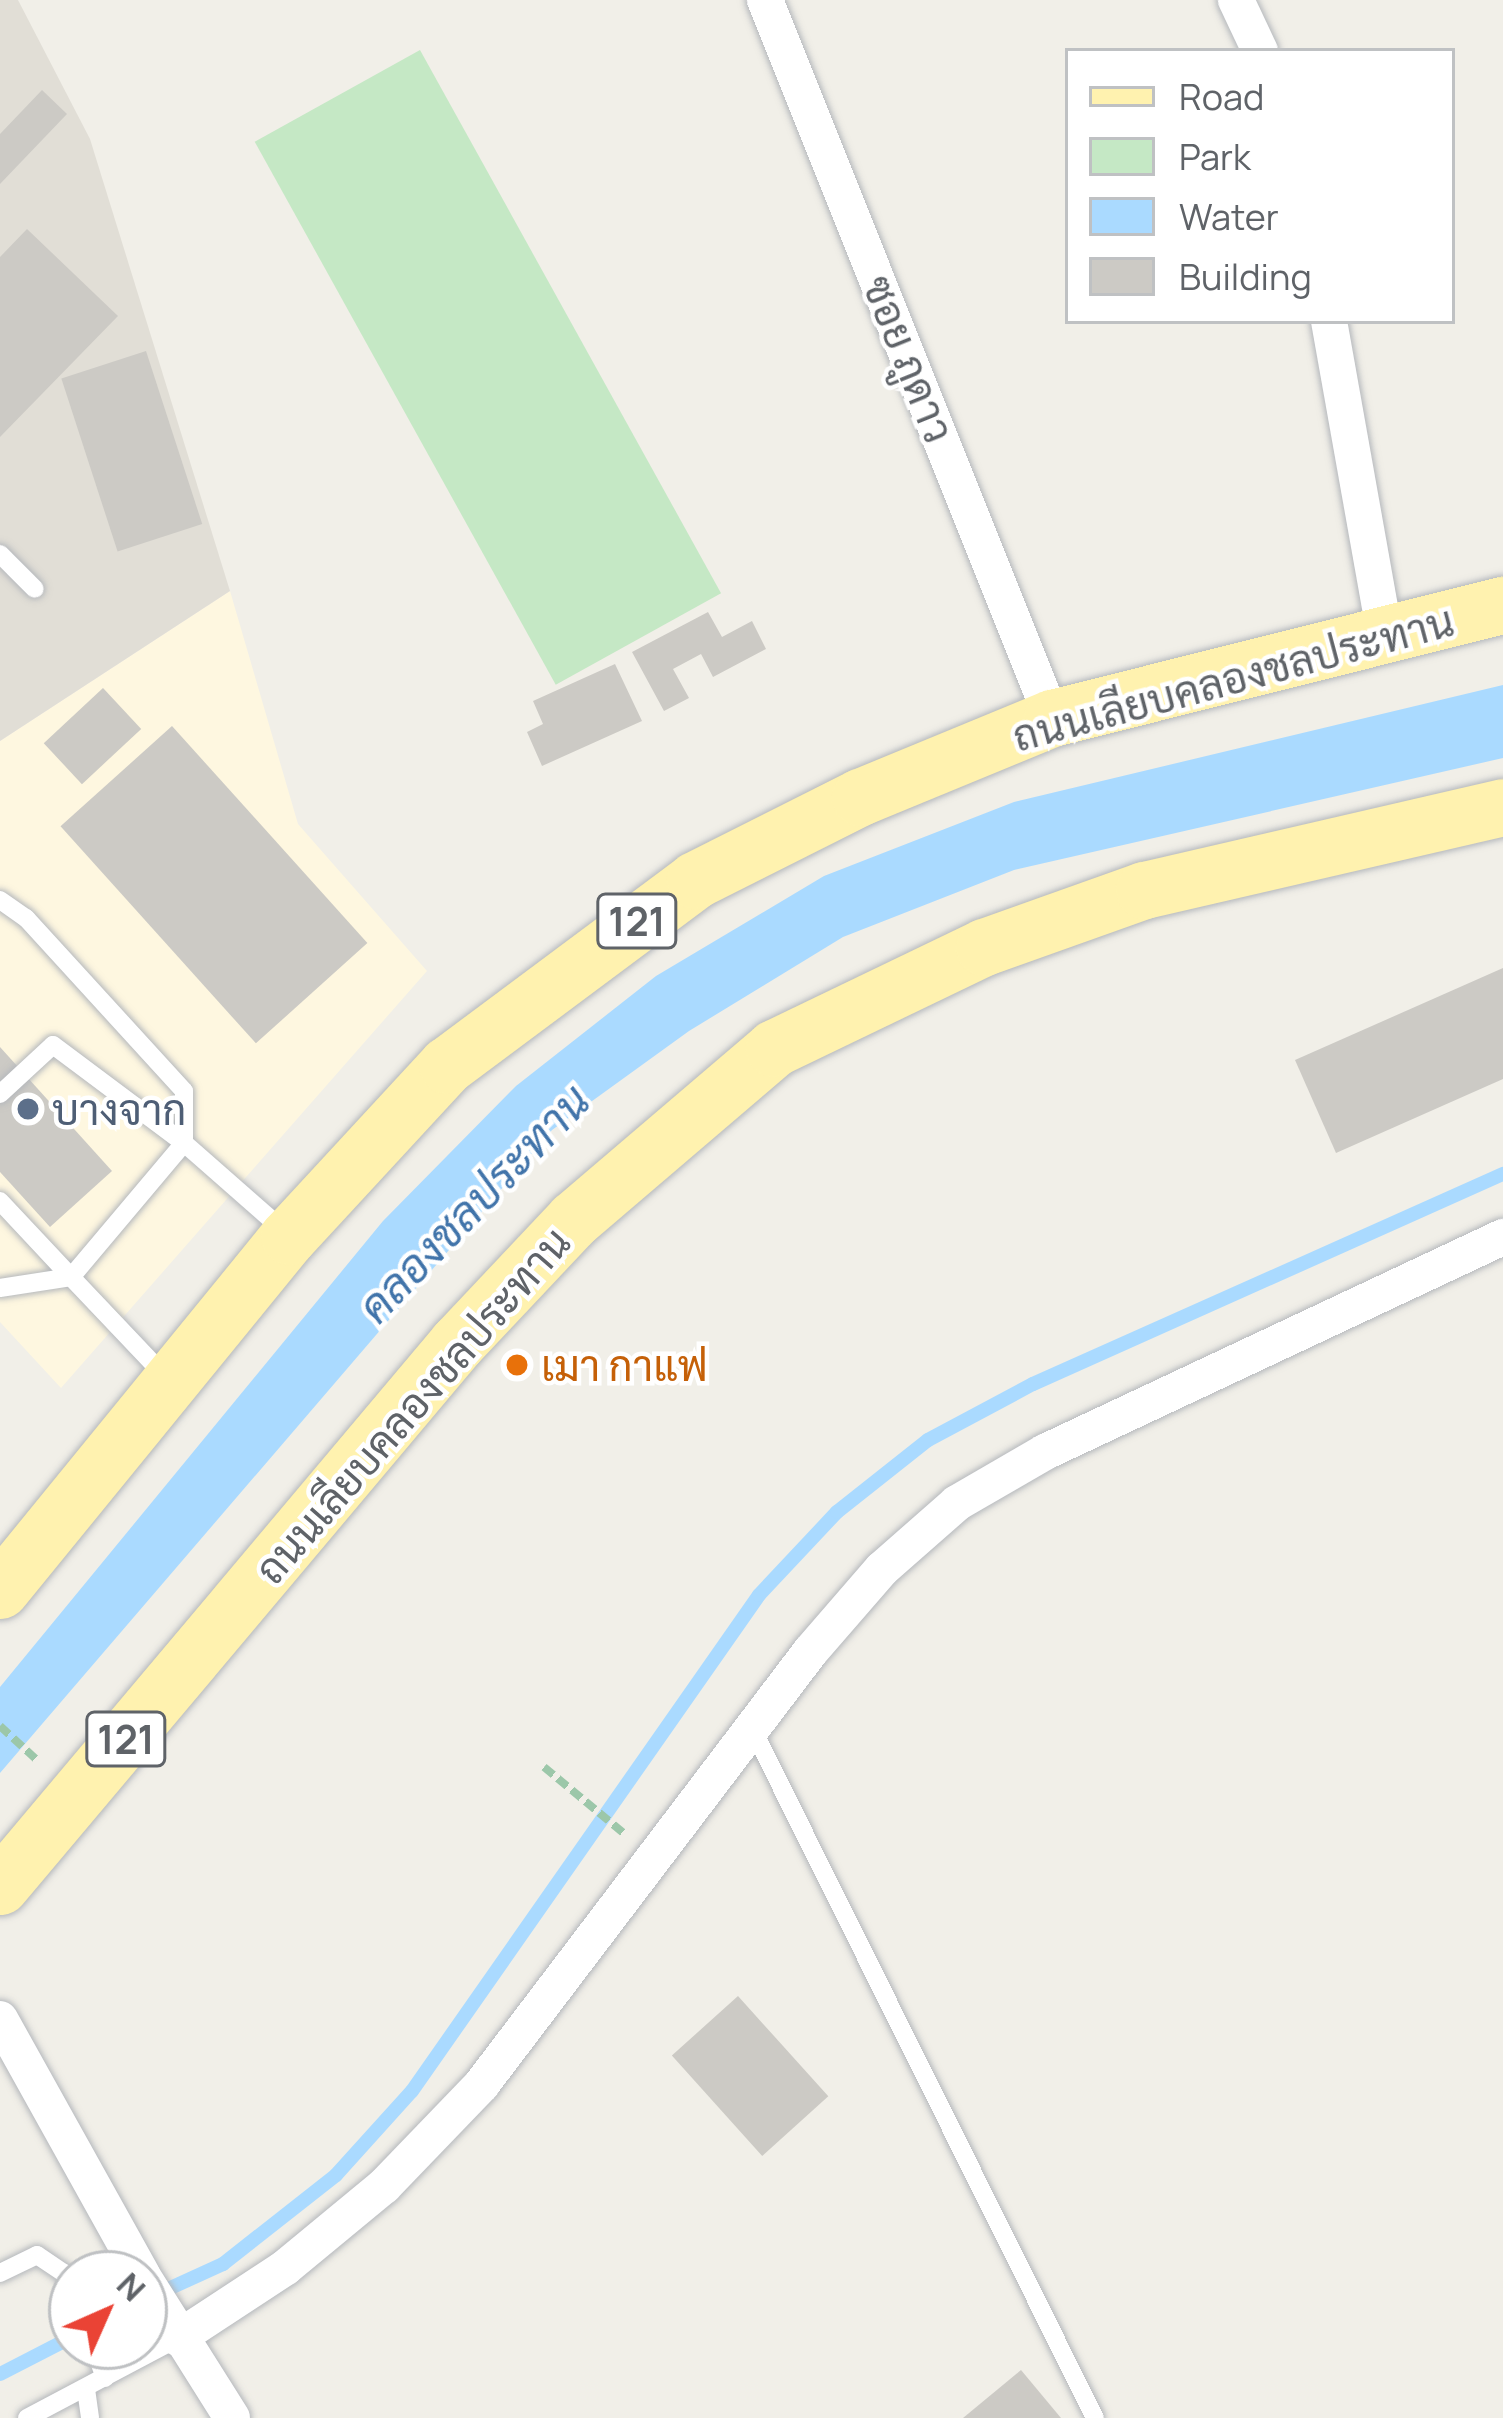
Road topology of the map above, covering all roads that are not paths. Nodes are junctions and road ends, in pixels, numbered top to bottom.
1 (765, 0) edge
2 (1236, 0) edge
3 (1259, 48) edge
4 (1329, 324) edge
5 (0, 554) edge
6 (35, 589) dead end
7 (1503, 604) edge
8 (1385, 636) junction
9 (1052, 718) junction
10 (1503, 807) edge
11 (0, 900) edge
12 (0, 1094) edge
13 (184, 1143) junction
14 (0, 1201) edge
15 (289, 1236) junction
16 (1503, 1237) edge
17 (71, 1277) junction
18 (0, 1288) edge
19 (172, 1382) junction
20 (0, 1590) edge
21 (753, 1730) junction
22 (0, 1886) edge
23 (0, 2019) edge
24 (128, 2250) edge
25 (48, 2262) edge
26 (0, 2273) edge
27 (168, 2321) edge
28 (178, 2338) junction
29 (102, 2370) edge
30 (105, 2378) junction
31 (86, 2390) junction
32 (219, 2410) edge
33 (27, 2418) edge
34 (90, 2418) edge
35 (1095, 2418) edge

1 - 9 street, ซอย ภูดาว
2 - 3 street
4 - 8 street
5 - 6 lane
7 - 8 main road, ถนนเลียบคลองชลประทาน / 121
8 - 9 main road, ถนนเลียบคลองชลประทาน / 121
9 - 15 main road, ถนนเลียบคลองชลประทาน / 121
10 - 22 main road, ถนนเลียบคลองชลประทาน / 121
11 - 13 lane
12 - 13 lane
13 - 15 lane
13 - 17 lane
14 - 17 lane
15 - 19 main road, ถนนเลียบคลองชลประทาน / 121
16 - 21 street
17 - 18 lane
17 - 19 lane
19 - 20 main road, ถนนเลียบคลองชลประทาน / 121
21 - 28 street
21 - 35 lane
23 - 24 street
25 - 26 lane
27 - 28 street
28 - 30 lane
28 - 32 street
29 - 30 lane
30 - 31 lane
31 - 33 lane
31 - 34 lane

